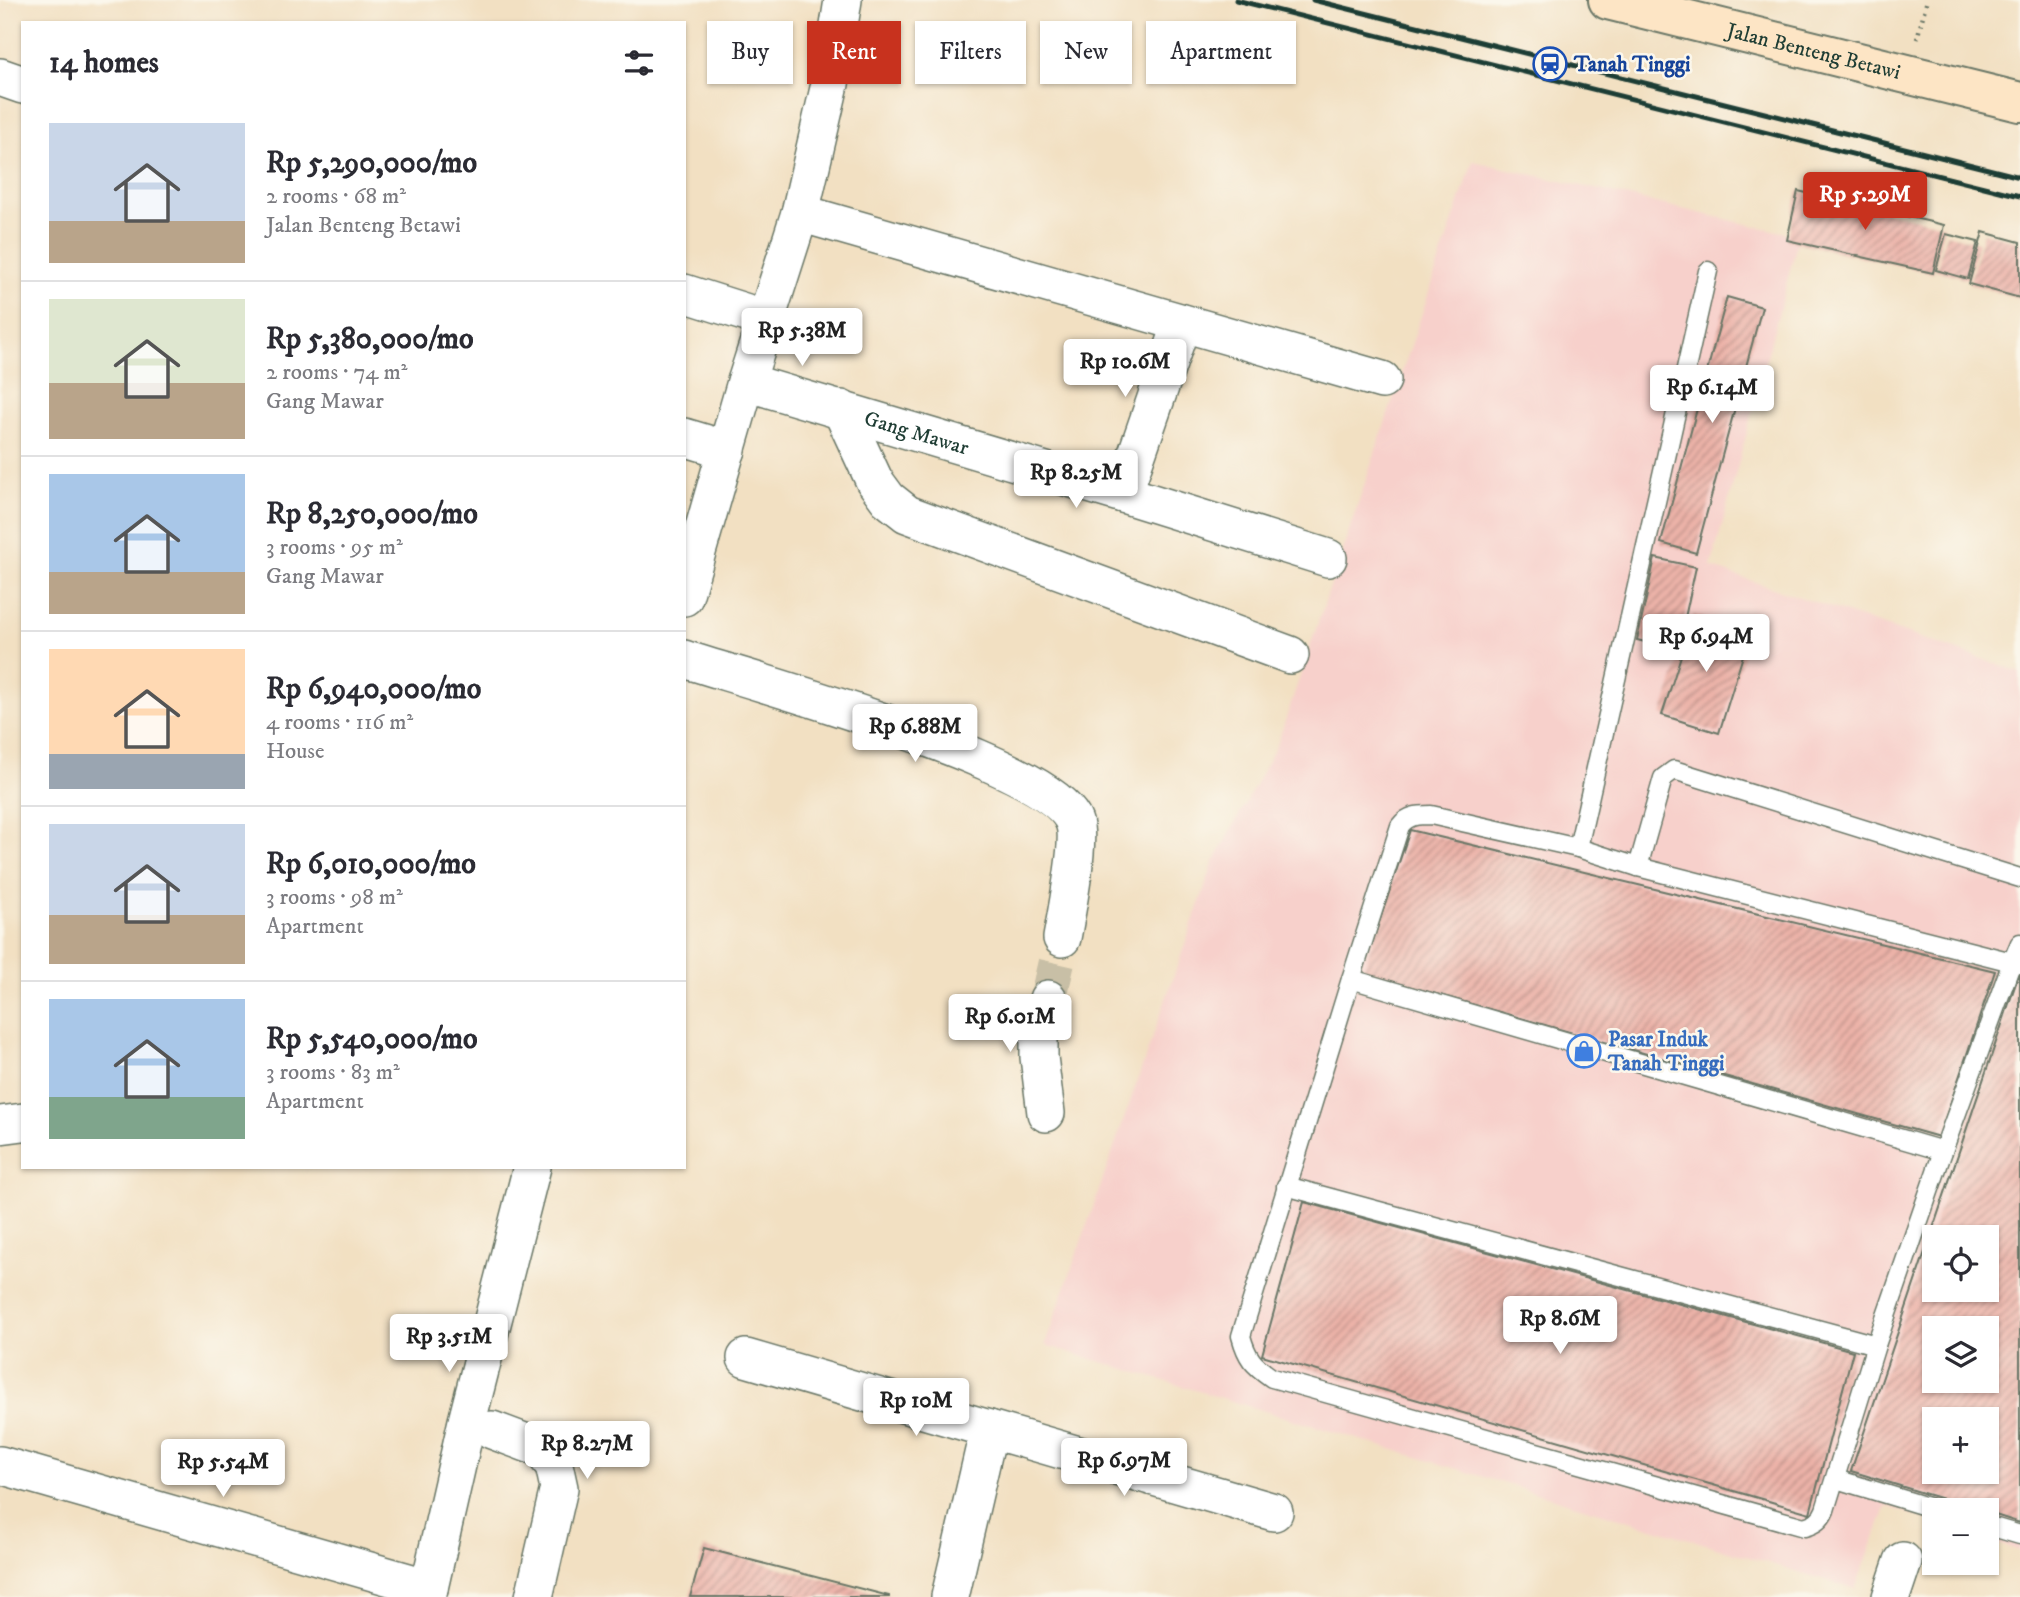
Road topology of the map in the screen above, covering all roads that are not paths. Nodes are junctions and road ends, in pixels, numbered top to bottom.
1 (842, 0) edge
2 (1608, 0) edge
3 (0, 77) edge
4 (21, 84) edge
5 (2020, 102) edge
6 (800, 213) junction
7 (1708, 271) dead end
8 (686, 294) edge
9 (766, 320) junction
10 (1182, 323) junction
11 (1382, 380) dead end
12 (746, 382) junction
13 (841, 409) junction
14 (686, 439) edge
15 (727, 450) junction
16 (1123, 494) junction
17 (1328, 558) dead end
18 (686, 590) edge
19 (1290, 655) dead end
20 (686, 660) edge
21 (1578, 848) junction
22 (1638, 867) junction
23 (2020, 878) edge
24 (1062, 938) tunnel mouth
25 (2020, 943) edge
26 (2016, 963) edge
27 (1351, 979) junction
28 (1048, 999) tunnel mouth
29 (1046, 1113) dead end
30 (21, 1122) edge
31 (0, 1125) edge
32 (1943, 1151) junction
33 (530, 1169) edge
34 (1286, 1186) junction
35 (1876, 1345) junction
36 (746, 1358) dead end
37 (989, 1429) junction
38 (492, 1430) dead end
39 (0, 1465) edge
40 (1836, 1479) junction
41 (1922, 1505) edge
42 (1275, 1511) dead end
43 (1999, 1529) edge
44 (2020, 1535) edge
45 (1903, 1561) dead end
46 (428, 1593) edge
47 (534, 1597) edge
48 (950, 1597) edge
49 (1891, 1597) edge

1 - 6 street
2 - 5 main road, Jalan Benteng Betawi
3 - 4 street
6 - 9 street
6 - 10 street
7 - 21 lane
8 - 9 street
9 - 12 street
10 - 11 street
10 - 16 street
12 - 13 street, Gang Mawar
12 - 15 street
13 - 16 street, Gang Mawar
13 - 19 street
14 - 15 street
15 - 18 street
16 - 17 street, Gang Mawar
20 - 24 street
21 - 22 lane
21 - 27 lane
22 - 23 lane
22 - 26 lane
25 - 26 lane
26 - 32 lane
27 - 32 lane
27 - 34 lane
28 - 29 street
30 - 31 street
32 - 35 lane
33 - 46 street
34 - 35 lane
34 - 40 lane
35 - 40 lane
36 - 37 street
37 - 42 street
37 - 48 street
38 - 47 street
39 - 46 street
40 - 41 lane
43 - 44 lane
45 - 49 street

